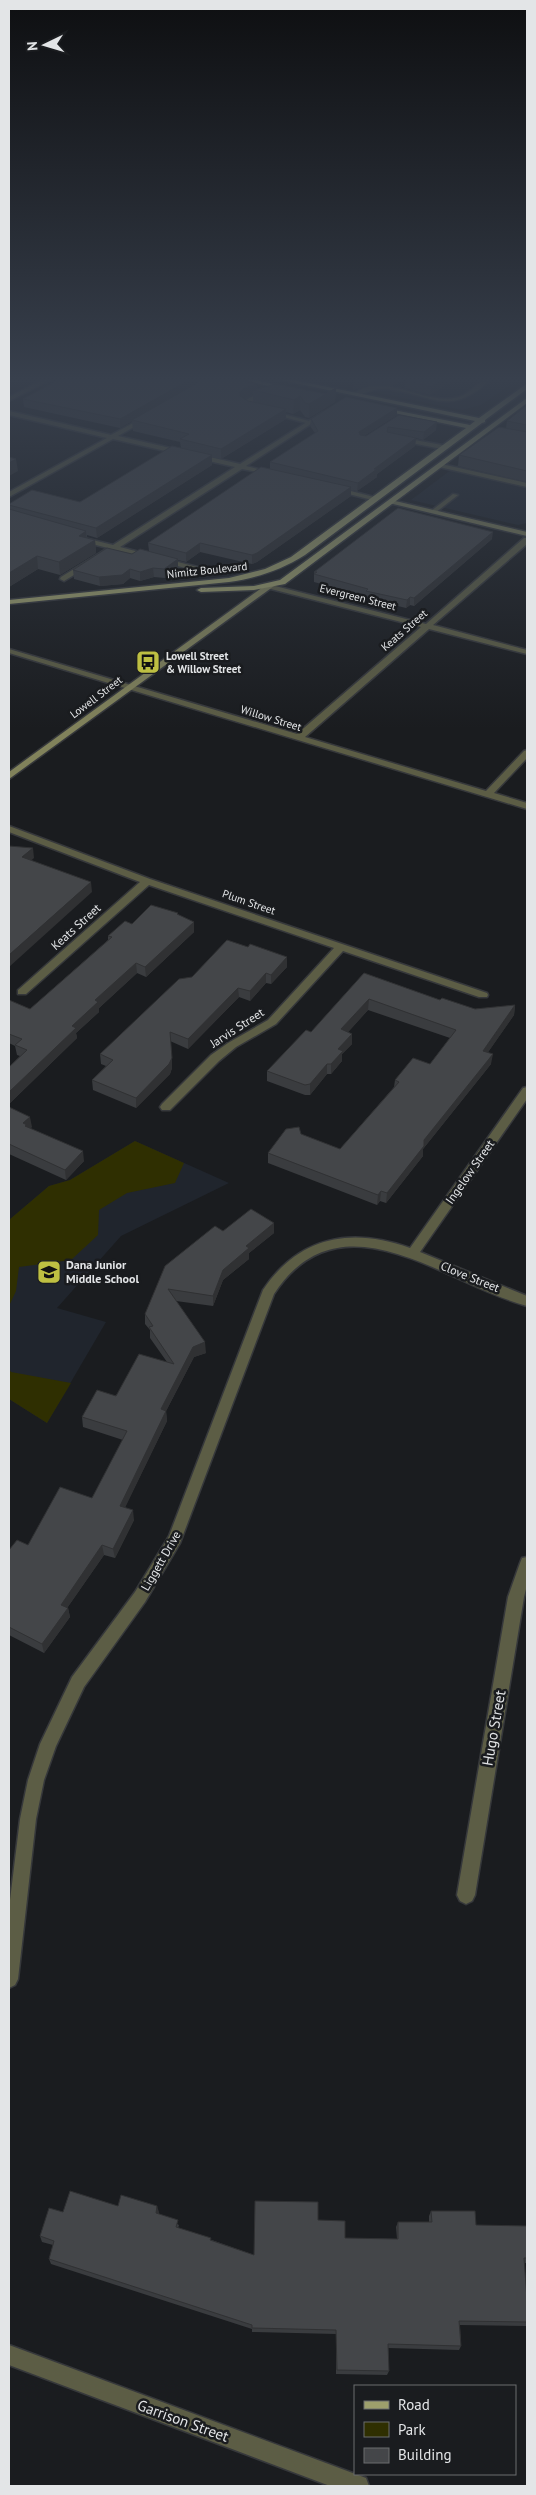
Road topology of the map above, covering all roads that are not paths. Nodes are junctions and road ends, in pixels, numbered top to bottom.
1 (196, 495) edge
2 (361, 495) edge
3 (381, 495) edge
4 (400, 495) edge
5 (455, 495) dead end
6 (376, 499) junction
7 (391, 502) junction
8 (433, 512) junction
9 (527, 534) edge
10 (71, 535) edge
11 (527, 540) edge
12 (115, 547) junction
13 (292, 560) junction
14 (202, 571) dead end
15 (64, 580) dead end
16 (270, 586) junction
17 (9, 602) edge
18 (9, 610) edge
19 (427, 626) junction
20 (9, 651) edge
21 (527, 652) edge
22 (128, 687) junction
23 (298, 738) junction
24 (527, 753) edge
25 (9, 776) edge
26 (488, 794) junction
27 (527, 806) edge
28 (9, 829) edge
29 (147, 880) junction
30 (341, 948) junction
31 (22, 992) dead end
32 (483, 995) dead end
33 (527, 1091) edge
34 (166, 1108) dead end
35 (412, 1254) junction
36 (527, 1301) edge
37 (527, 1563) edge
38 (466, 1895) dead end
39 (9, 1979) edge
40 (9, 2355) edge
41 (358, 2486) edge

1 - 12 street
2 - 6 street
3 - 6 main road, Nimitz Boulevard
4 - 7 main road, Nimitz Boulevard
5 - 8 street
6 - 13 main road, Nimitz Boulevard
7 - 8 street
7 - 16 main road, Nimitz Boulevard
8 - 9 street
10 - 12 street
11 - 19 street, Keats Street
12 - 14 street
12 - 15 street
13 - 16 main road
13 - 17 main road, Nimitz Boulevard
16 - 18 main road, Nimitz Boulevard
16 - 19 street, Evergreen Street
16 - 22 street, Lowell Street
19 - 21 street, Evergreen Street
19 - 23 street, Keats Street
20 - 22 street, Willow Street
22 - 23 street, Willow Street
22 - 25 street, Lowell Street
23 - 26 street, Willow Street
24 - 26 street
26 - 27 street, Willow Street
28 - 29 street, Plum Street
29 - 30 street, Plum Street
29 - 31 street, Keats Street
30 - 32 street, Plum Street
30 - 34 street, Jarvis Street
33 - 35 street, Ingelow Street
35 - 36 street, Clove Street
35 - 39 street, Liggett Drive
37 - 38 street, Hugo Street
40 - 41 street, Garrison Street

